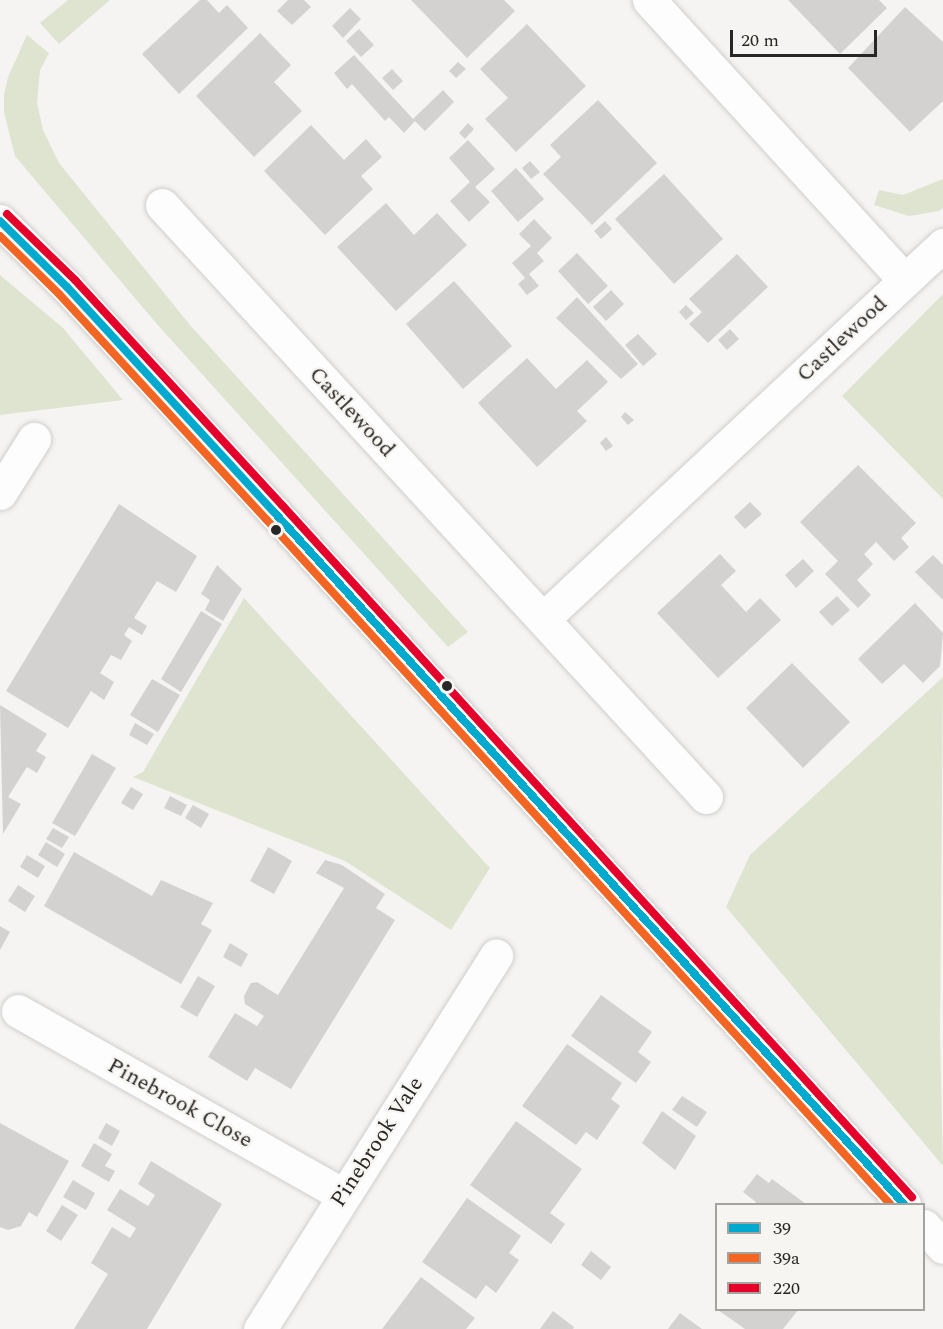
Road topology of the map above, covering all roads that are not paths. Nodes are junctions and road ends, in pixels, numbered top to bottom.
1 (649, 0) edge
2 (162, 205) dead end
3 (0, 221) edge
4 (943, 244) edge
5 (905, 280) junction
6 (34, 439) dead end
7 (0, 493) edge
8 (543, 619) junction
9 (706, 797) dead end
10 (496, 955) dead end
11 (18, 1011) dead end
12 (343, 1195) junction
13 (903, 1203) edge
14 (925, 1227) edge
15 (943, 1247) edge
16 (260, 1329) edge

1 - 5 street, Castlewood
2 - 8 street, Castlewood
3 - 13 street
4 - 5 street, Castlewood
5 - 8 street, Castlewood
6 - 7 street
8 - 9 street, Castlewood
10 - 12 street, Pinebrook Vale
11 - 12 street, Pinebrook Close
12 - 16 street, Pinebrook Vale
14 - 15 street

